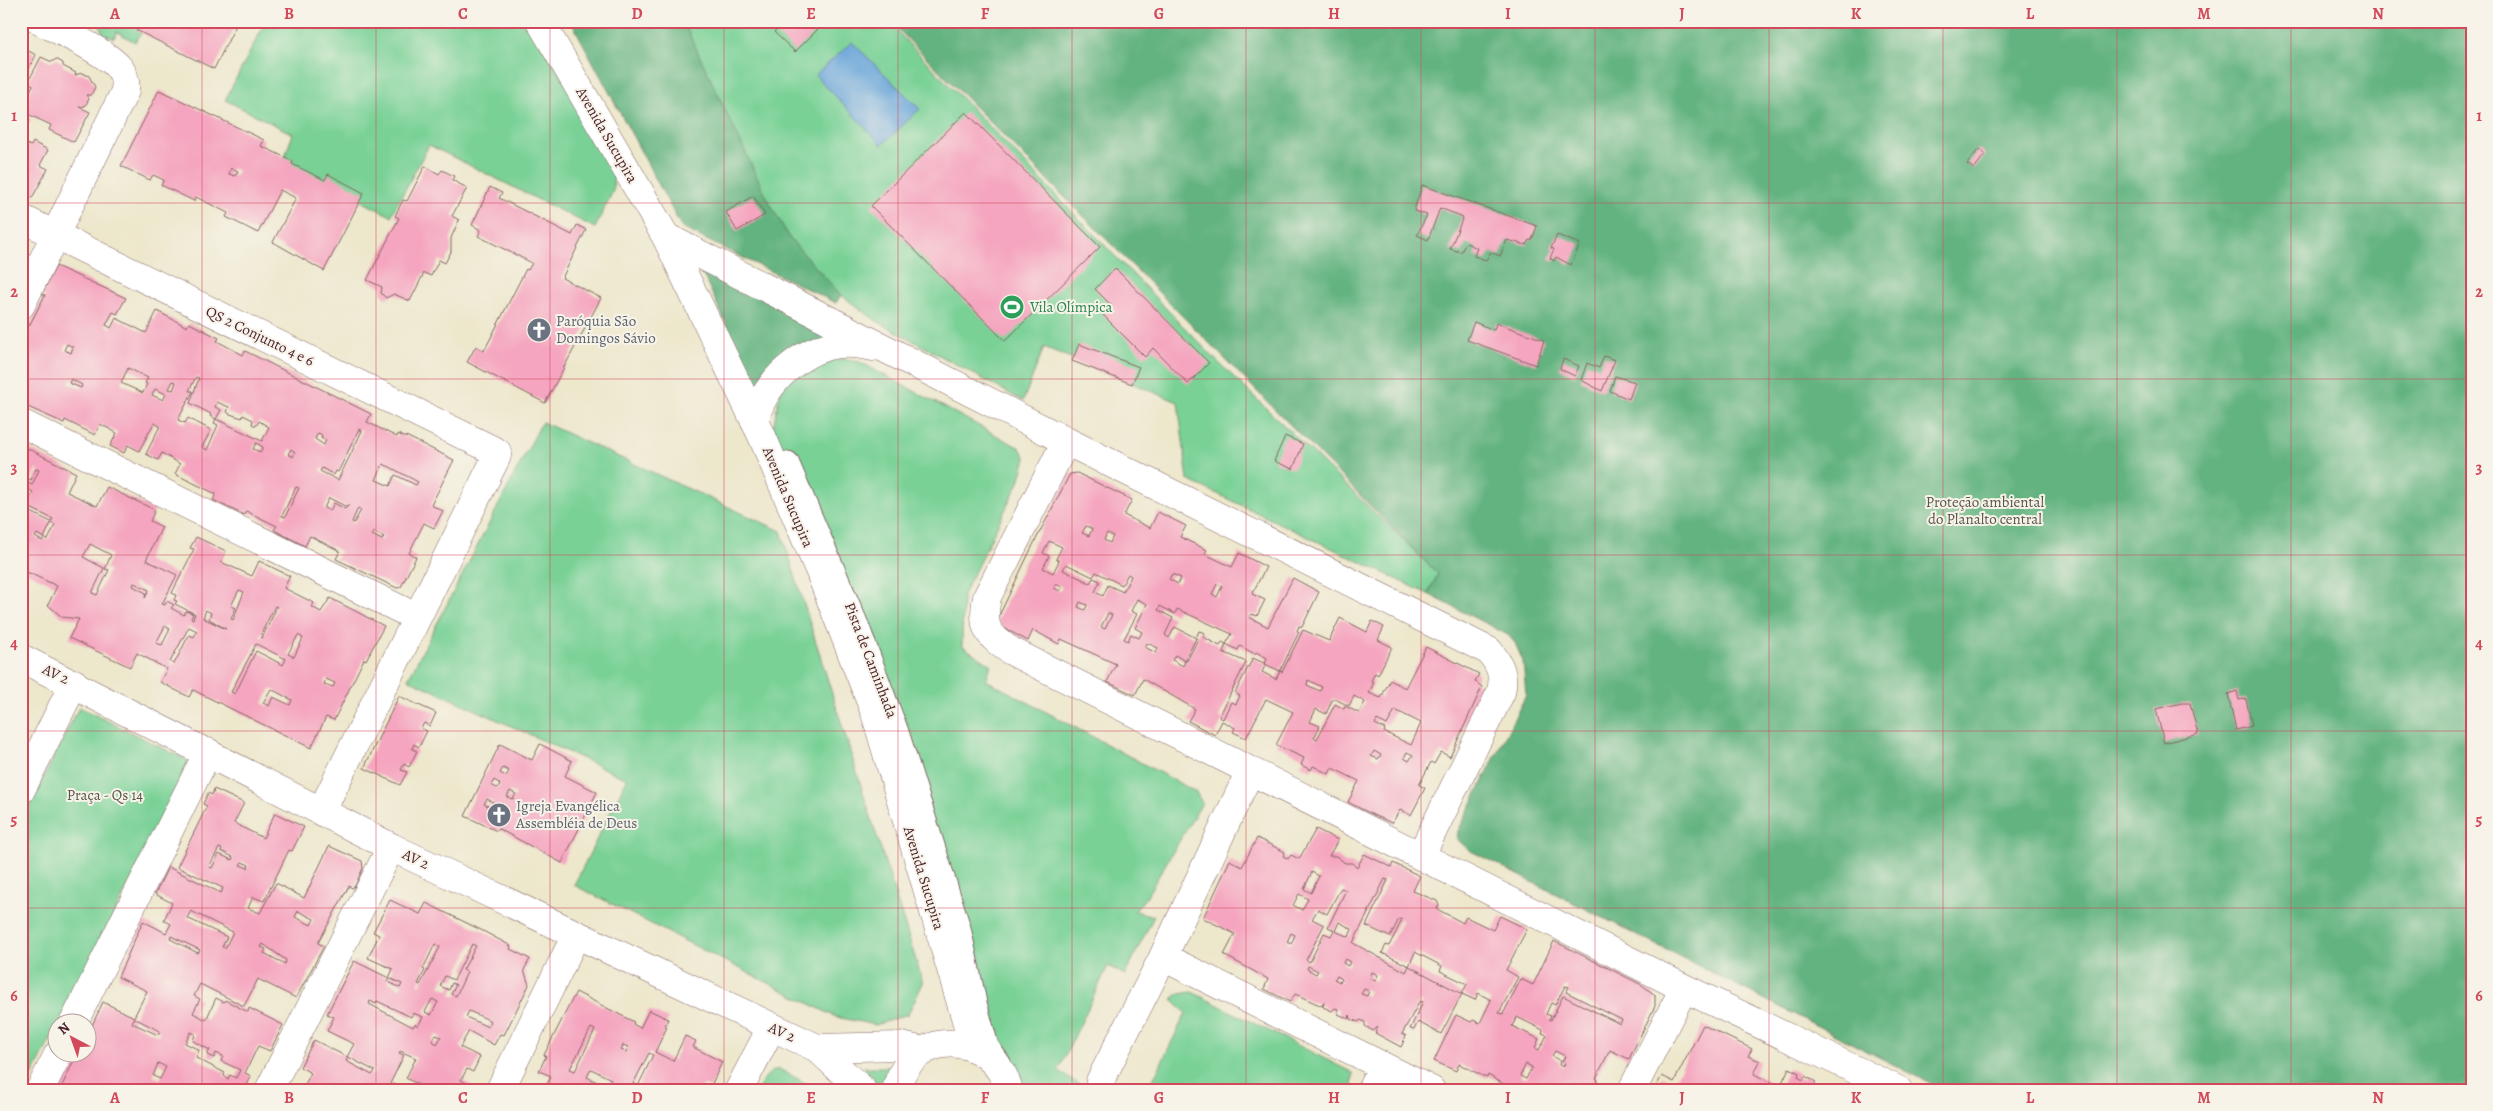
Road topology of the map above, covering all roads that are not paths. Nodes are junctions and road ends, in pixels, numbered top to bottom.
1 (40, 21) edge
2 (540, 21) edge
3 (21, 218) edge
4 (56, 236) junction
5 (675, 241) junction
6 (21, 305) edge
7 (884, 348) junction
8 (758, 412) junction
9 (21, 423) edge
10 (1066, 441) junction
11 (416, 617) junction
12 (21, 658) edge
13 (74, 683) junction
14 (208, 752) junction
15 (1250, 771) junction
16 (21, 790) edge
17 (322, 810) junction
18 (391, 847) junction
19 (1421, 855) junction
20 (576, 935) junction
21 (1163, 957) junction
22 (1684, 988) junction
23 (962, 1005) junction
24 (78, 1014) edge
25 (771, 1028) junction
26 (974, 1047) junction
27 (817, 1048) junction
28 (929, 1048) junction
29 (53, 1064) edge
30 (1376, 1078) edge
31 (1100, 1080) dead end
32 (40, 1090) edge
33 (269, 1090) edge
34 (500, 1090) edge
35 (739, 1090) edge
36 (862, 1090) edge
37 (896, 1090) edge
38 (1009, 1090) edge
39 (1014, 1090) edge
40 (1431, 1090) edge
41 (1632, 1090) edge
42 (1898, 1090) edge

1 - 4 street
2 - 5 street, Avenida Sucupira
3 - 4 street, QS 2 Conjunto 4 e 6
4 - 6 street
4 - 11 street, QS 2 Conjunto 4 e 6
5 - 7 street
5 - 8 street, Avenida Sucupira
7 - 8 street
7 - 10 street
8 - 23 street, Avenida Sucupira
8 - 39 street, Pista de Caminhada
9 - 11 street
10 - 15 street
10 - 19 street
11 - 17 street
12 - 13 street, AV 2
13 - 14 street, AV 2
13 - 16 street
14 - 17 street, AV 2
14 - 24 street
15 - 19 street
15 - 21 street
17 - 18 street, AV 2
18 - 20 street, AV 2
18 - 33 street
19 - 22 street
20 - 25 street, AV 2
20 - 34 street
21 - 30 street
21 - 31 street
22 - 41 street
22 - 42 street
23 - 26 street, Avenida Sucupira
23 - 28 street
25 - 27 street, AV 2
25 - 35 street
26 - 28 street, AV 2
26 - 38 street
27 - 28 street, AV 2
27 - 36 street, AV 2
28 - 37 street
29 - 32 street
30 - 40 street

